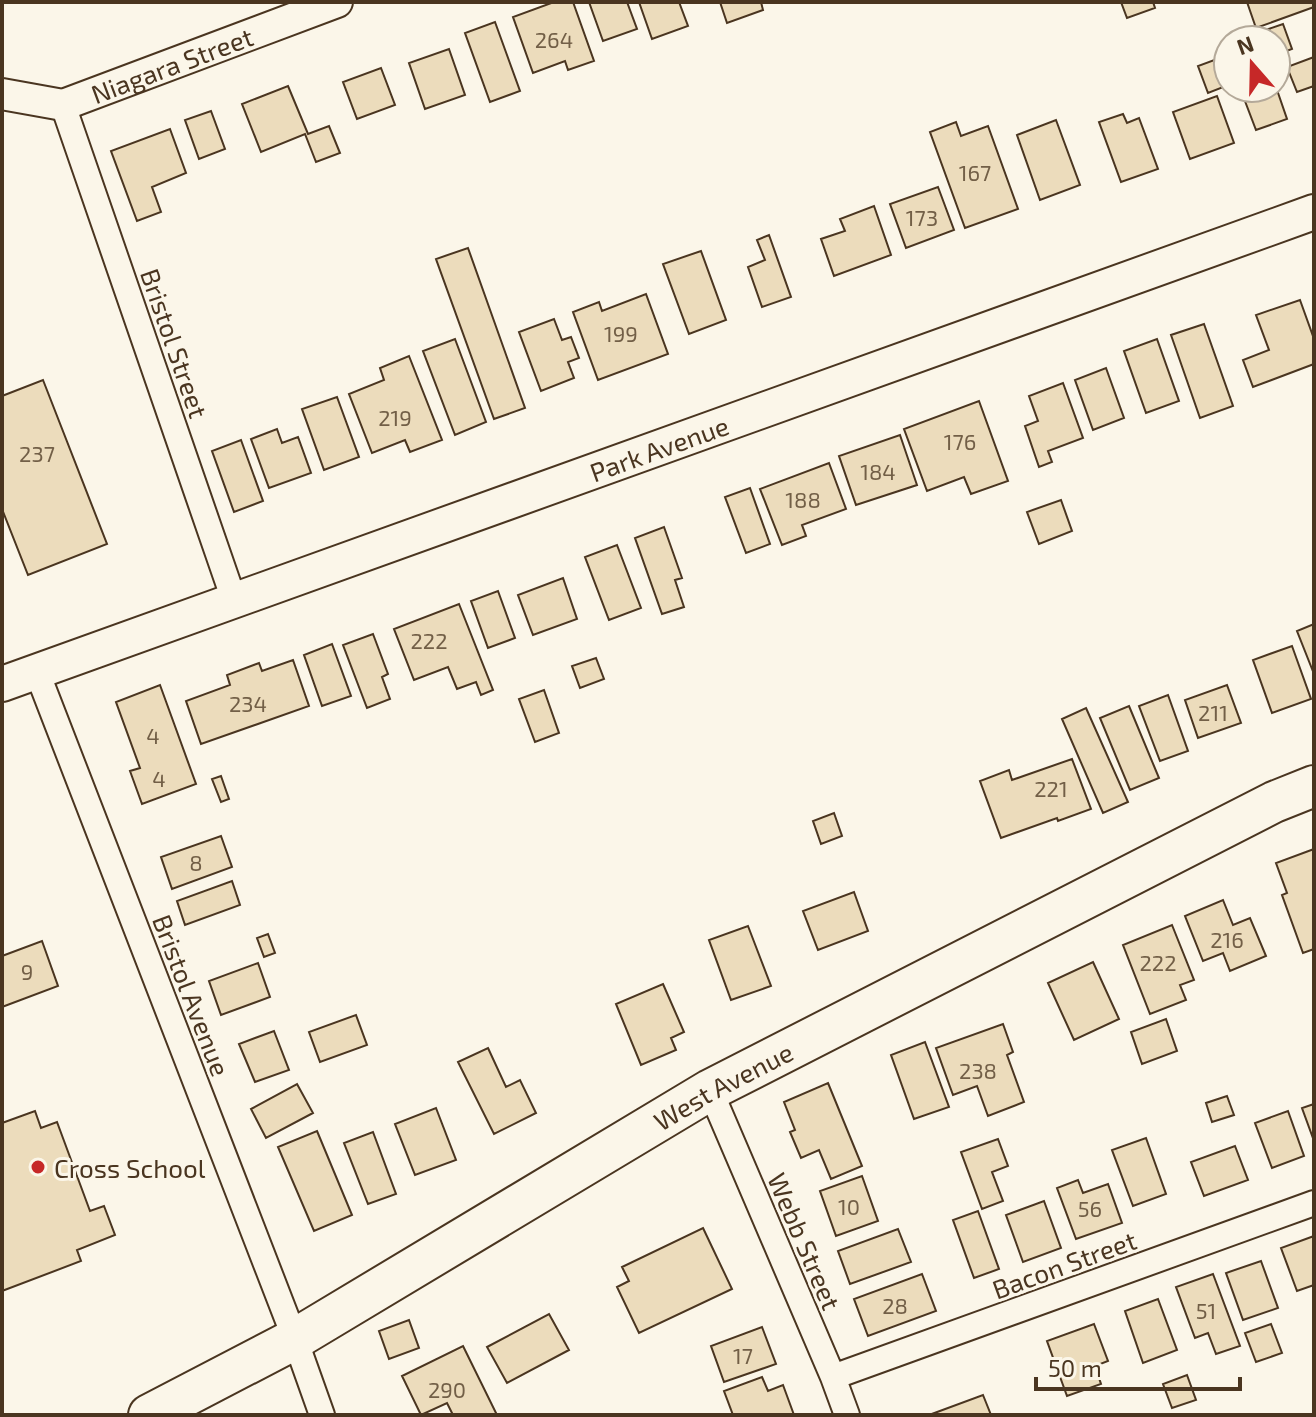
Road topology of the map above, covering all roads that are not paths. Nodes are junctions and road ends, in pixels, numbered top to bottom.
1 (337, 2) edge
2 (2, 94) edge
3 (63, 105) junction
4 (1314, 212) edge
5 (234, 600) junction
6 (37, 672) junction
7 (2, 684) edge
8 (1314, 786) edge
9 (710, 1090) junction
10 (1314, 1203) edge
11 (295, 1339) junction
12 (833, 1377) junction
13 (149, 1415) edge
14 (322, 1415) edge
15 (847, 1415) edge

1 - 3 street, Niagara Street
2 - 3 street, Niagara Street
3 - 5 street, Bristol Street
4 - 5 main road, Park Avenue
5 - 6 main road, Park Avenue
6 - 7 main road, Park Avenue
6 - 11 street, Bristol Avenue
8 - 9 highway, West Avenue
9 - 11 highway, West Avenue
9 - 12 street, Webb Street
10 - 12 street, Bacon Street
11 - 13 highway, West Avenue
11 - 14 street, Bristol Avenue
12 - 15 street, Webb Street

